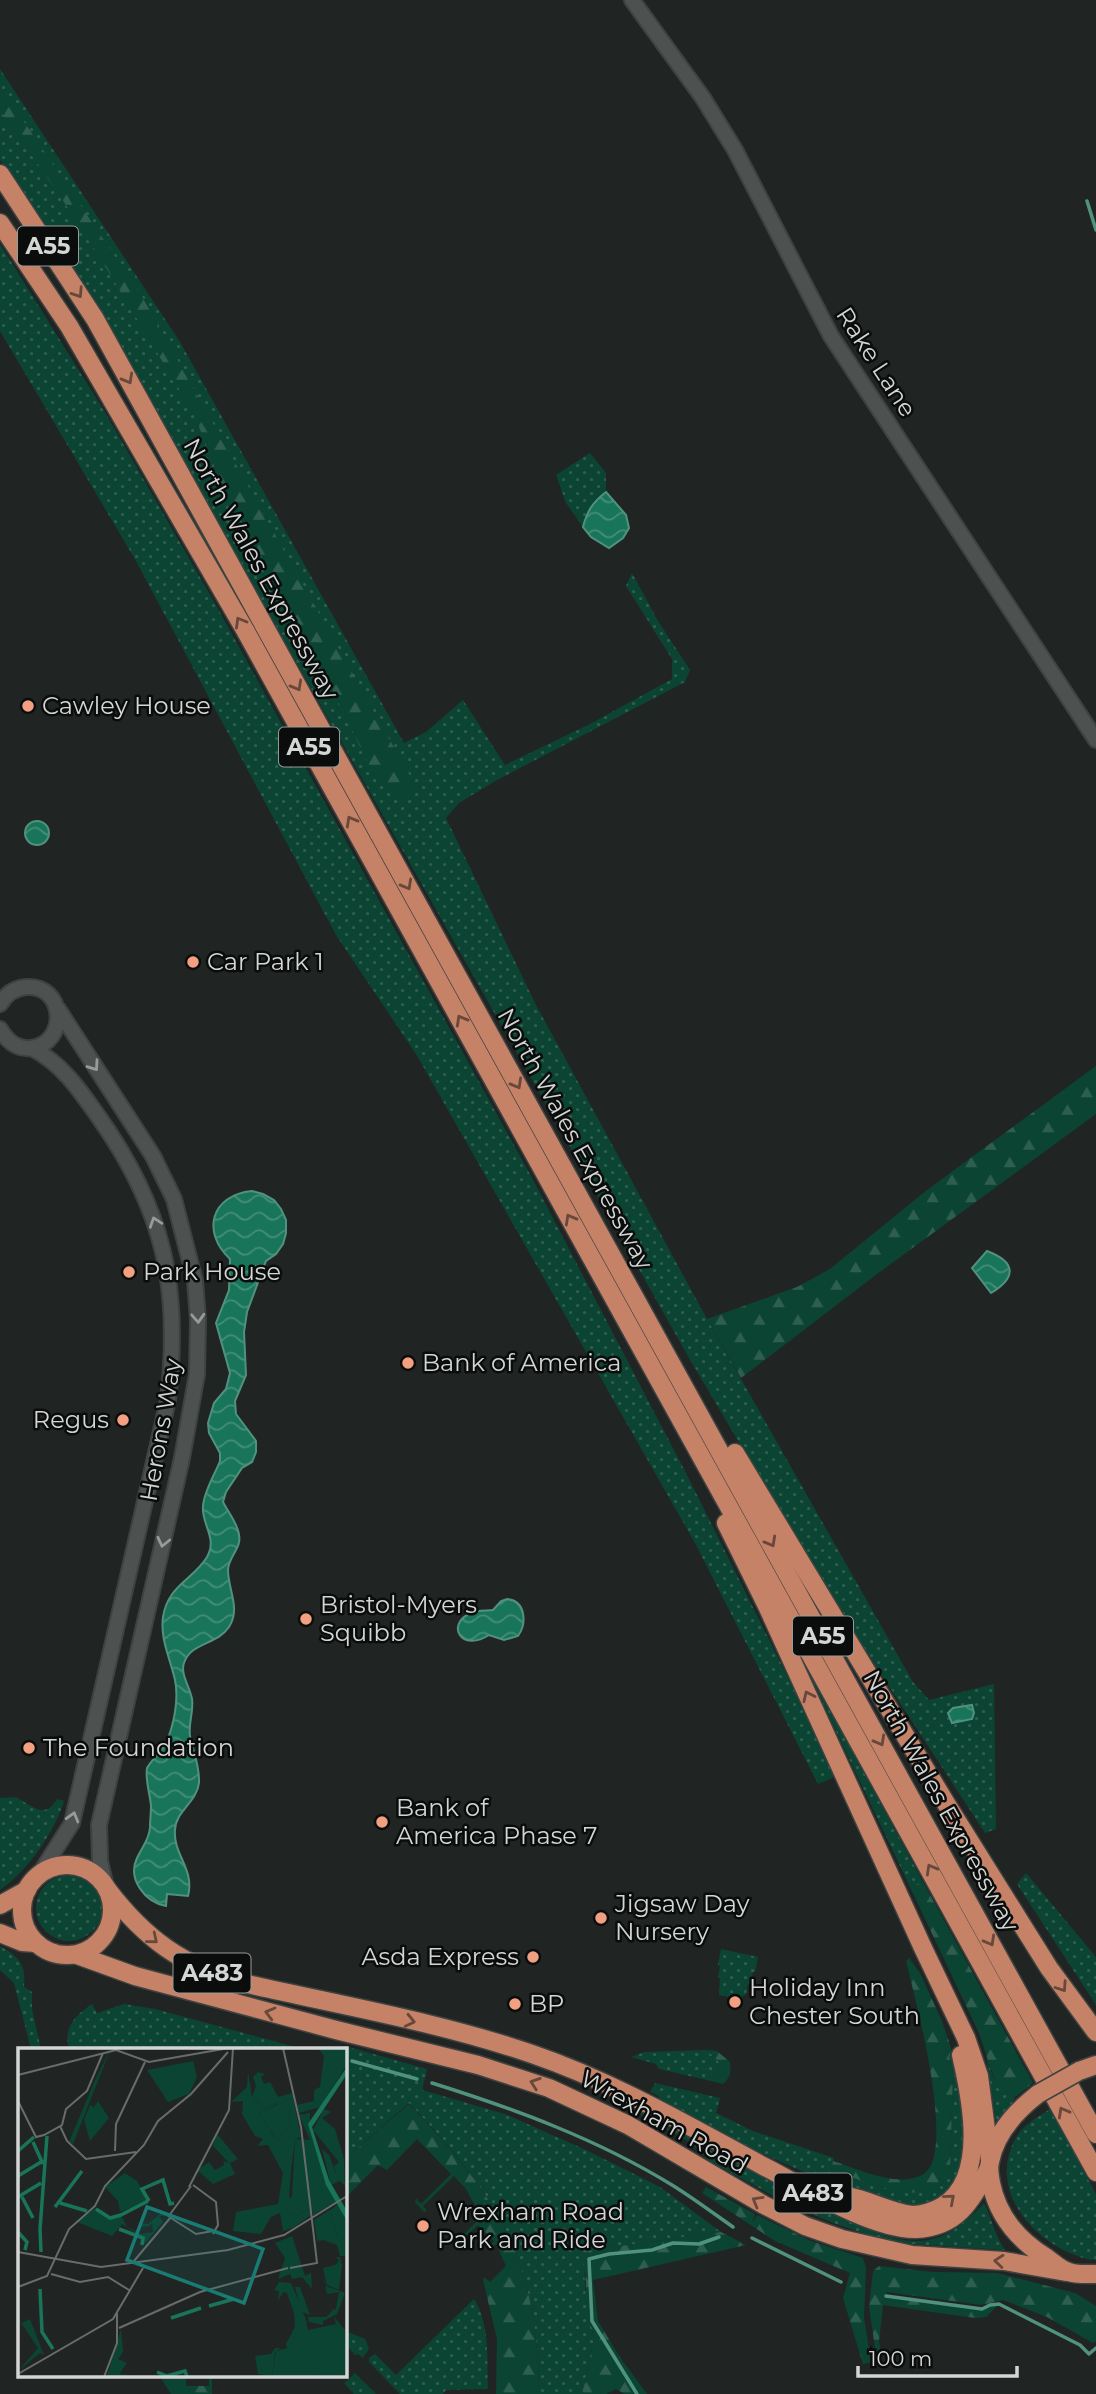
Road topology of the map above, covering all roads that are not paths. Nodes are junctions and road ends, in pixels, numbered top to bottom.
1 (632, 0) edge
2 (0, 174) edge
3 (0, 223) edge
4 (1096, 740) edge
5 (7, 991) edge
6 (0, 1004) edge
7 (58, 1009) junction
8 (0, 1030) edge
9 (32, 1048) junction
10 (548, 1140) junction
11 (603, 1279) junction
12 (38, 1875) junction
13 (106, 1888) junction
14 (27, 1890) junction
15 (0, 1905) edge
16 (0, 1933) edge
17 (36, 1943) junction
18 (923, 1948) junction
19 (77, 1955) junction
20 (1096, 2032) edge
21 (1088, 2068) edge
22 (1096, 2134) edge
23 (989, 2164) junction
24 (1096, 2172) edge
25 (815, 2194) junction
26 (1069, 2272) junction
27 (1096, 2274) edge
28 (1096, 2289) edge

1 - 4 street, Rake Lane
2 -> 10 highway, North Wales Expressway / A55
11 -> 3 highway, North Wales Expressway / A55
5 - 6 street
5 - 7 street, Herons Way
7 - 9 street
7 -> 13 street, Herons Way
8 - 9 street, Herons Way
12 -> 9 street, Herons Way
10 -> 20 highway
10 -> 22 highway, North Wales Expressway / A55
18 -> 11 highway
24 -> 11 highway, North Wales Expressway / A55
12 - 13 highway
12 - 14 highway
13 - 19 highway
13 -> 25 highway, Wrexham Road / A483
14 - 15 highway
14 - 17 highway
16 - 17 highway
17 - 19 highway
18 - 23 highway
25 -> 18 highway
26 -> 19 highway, Wrexham Road / A483
21 - 23 highway, Wrexham Road, bridge
23 - 25 highway, Wrexham Road / A483
23 - 26 highway
26 - 27 highway, Wrexham Road
26 - 28 highway

